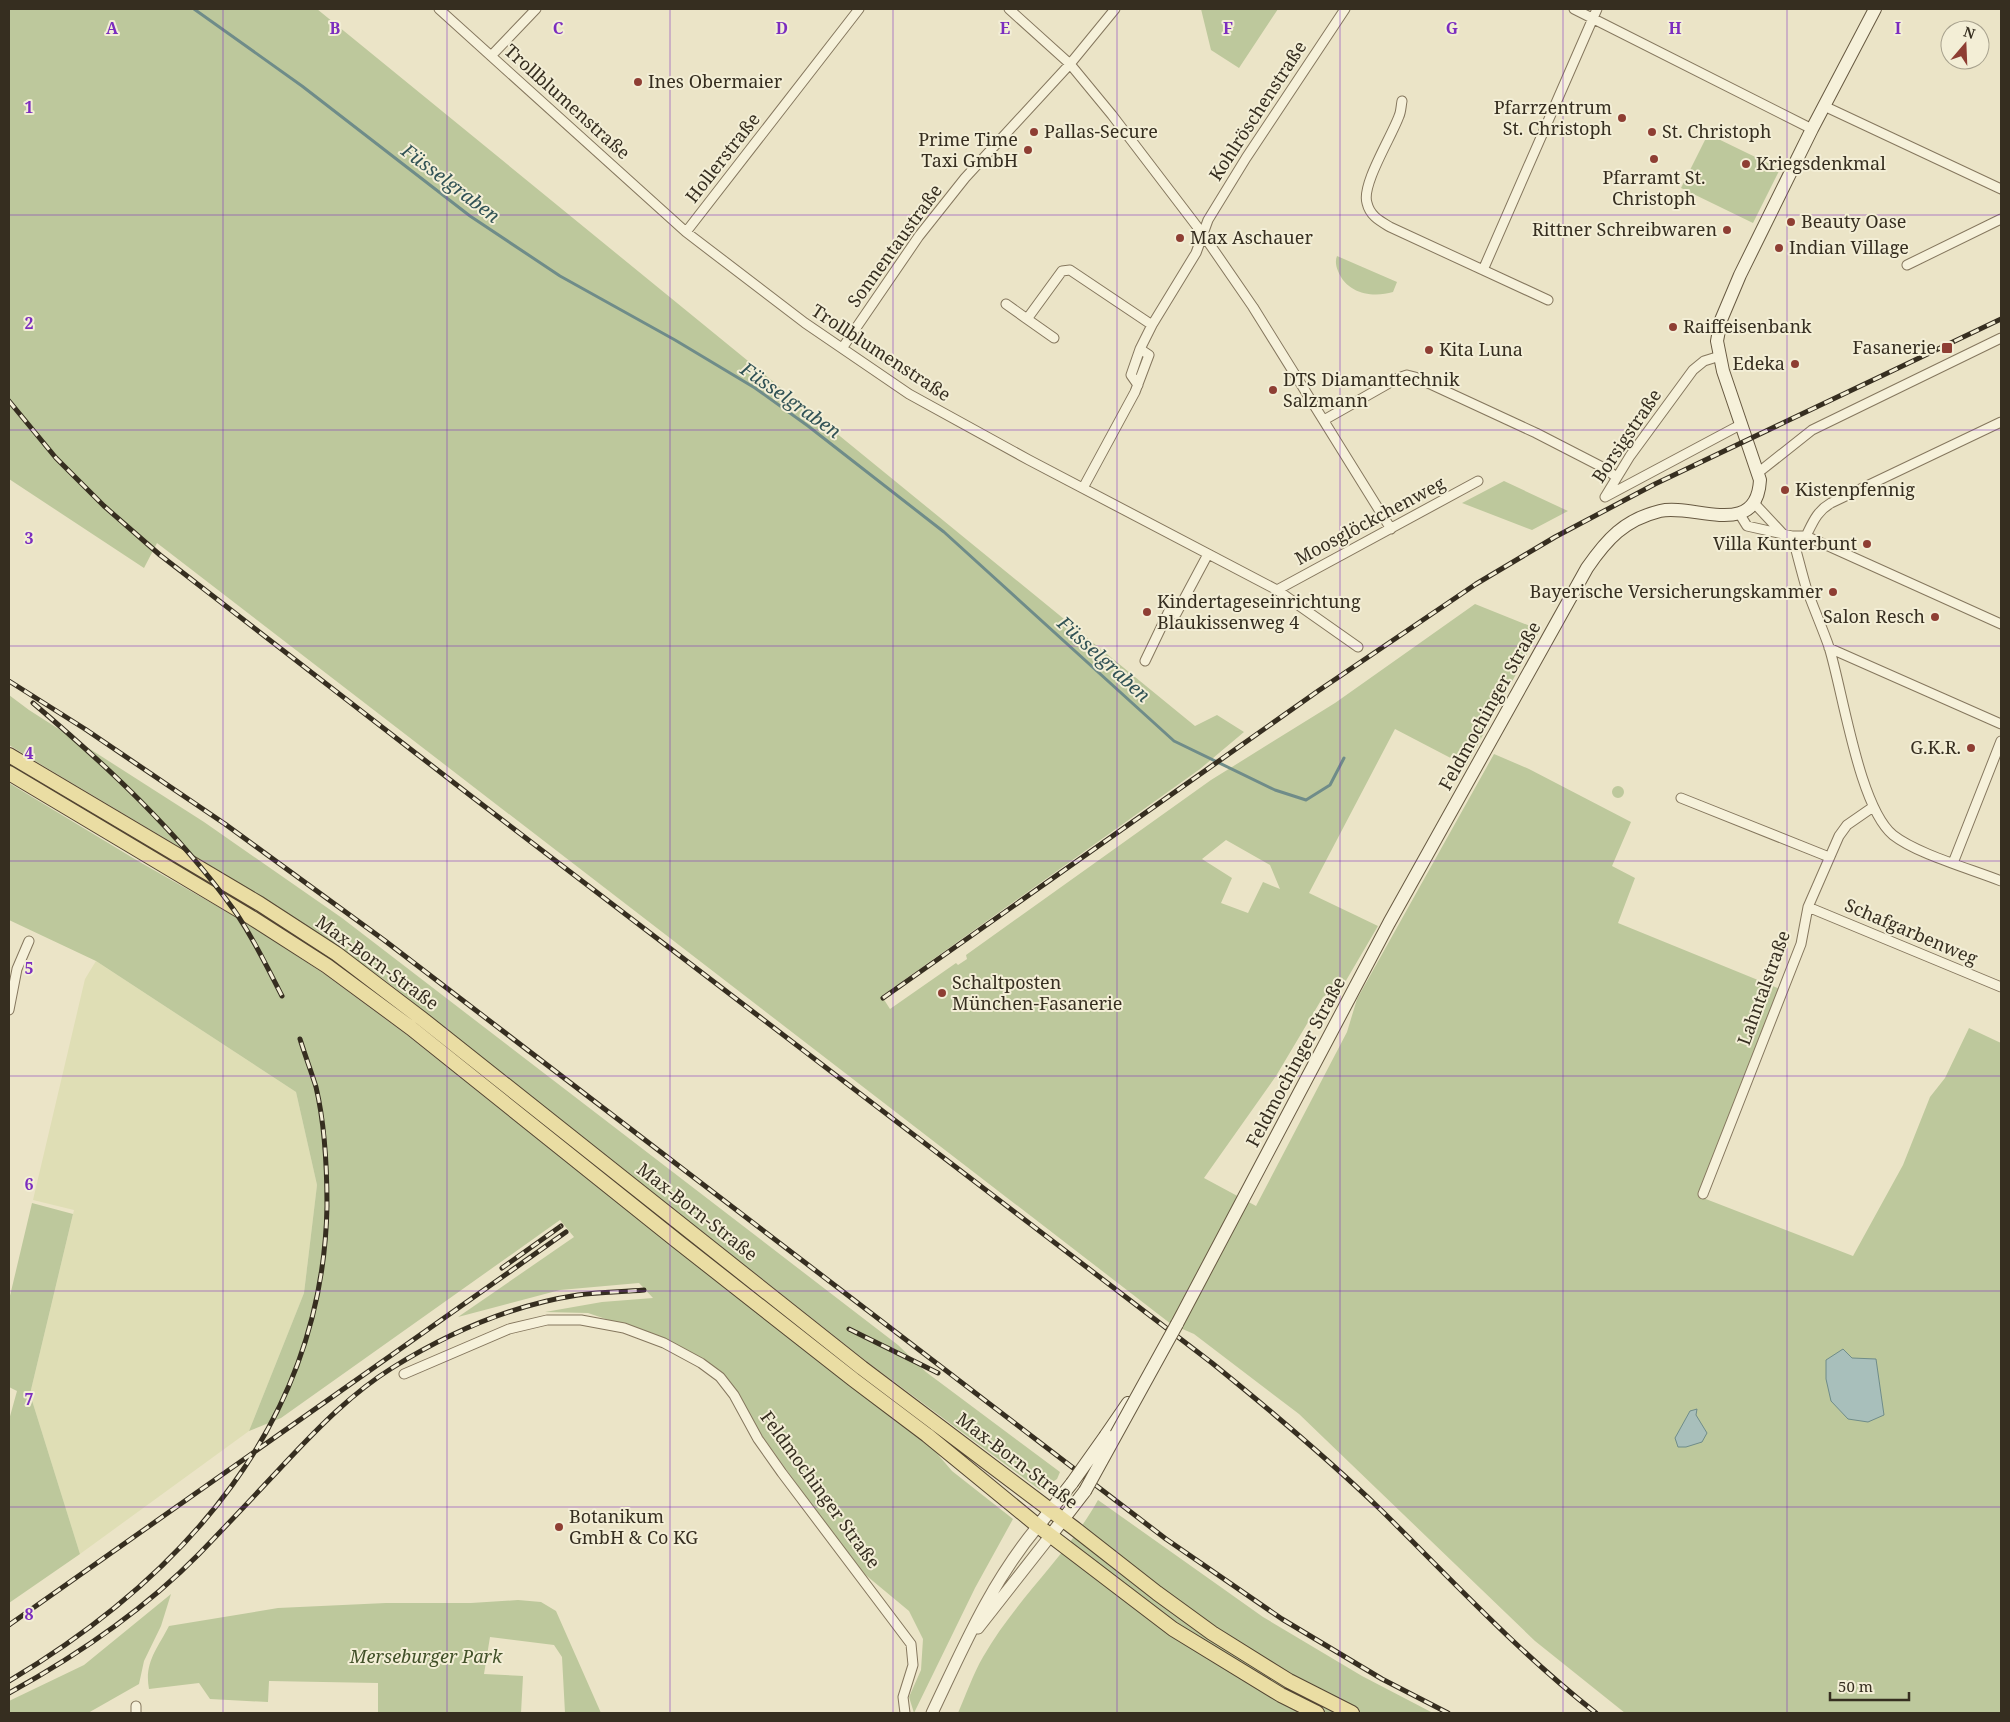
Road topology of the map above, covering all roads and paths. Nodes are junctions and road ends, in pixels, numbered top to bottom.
1 (439, 9) edge
2 (536, 9) edge
3 (859, 9) edge
4 (1009, 9) edge
5 (1115, 9) edge
6 (1345, 9) edge
7 (1574, 9) edge
8 (1597, 9) edge
9 (1875, 9) edge
10 (1593, 18) junction
11 (491, 56) junction
12 (1070, 64) junction
13 (1402, 101) dead end
14 (1824, 106) junction
15 (1812, 129) junction
16 (2001, 188) edge
17 (2001, 219) edge
18 (686, 232) junction
19 (1202, 233) junction
20 (1908, 265) dead end
21 (1483, 270) junction
22 (1548, 300) dead end
23 (1006, 304) dead end
24 (1027, 319) junction
25 (1152, 325) junction
26 (1054, 338) dead end
27 (2001, 338) edge
28 (842, 347) junction
29 (1720, 356) junction
30 (1324, 420) junction
31 (2001, 422) edge
32 (1740, 425) junction
33 (1758, 472) junction
34 (1616, 477) junction
35 (1478, 481) dead end
36 (1083, 488) junction
37 (1754, 503) junction
38 (1739, 513) junction
39 (1391, 529) junction
40 (1788, 535) junction
41 (1806, 536) junction
42 (1208, 554) junction
43 (1277, 590) junction
44 (2001, 624) edge
45 (1358, 647) dead end
46 (1829, 648) junction
47 (1145, 661) dead end
48 (2001, 724) edge
49 (2001, 741) edge
50 (9, 755) edge
51 (9, 773) edge
52 (1682, 798) dead end
53 (1873, 807) junction
54 (1828, 857) junction
55 (1953, 862) junction
56 (2001, 880) edge
57 (1808, 907) junction
58 (29, 942) dead end
59 (2001, 987) edge
60 (9, 1010) edge
61 (1703, 1194) dead end
62 (404, 1374) dead end
63 (1149, 1375) junction
64 (1051, 1510) junction
65 (1063, 1519) junction
66 (1038, 1526) junction
67 (1051, 1535) junction
68 (963, 1648) junction
69 (905, 1713) edge
70 (932, 1713) edge
71 (1317, 1713) edge
72 (1352, 1713) edge

1 - 11 street, Trollblumenstraße
2 - 11 street
3 - 18 street, Hollerstraße
4 - 12 street
5 - 12 street, Sonnentaustraße
6 - 19 street, Kohlröschenstraße
7 - 10 street
8 - 10 street
9 - 14 main road
10 - 15 street
10 - 21 street
11 - 18 street, Trollblumenstraße
12 - 19 street
12 - 28 street, Sonnentaustraße
13 - 21 street
14 - 15 main road
14 - 16 street
15 - 29 main road
17 - 20 street
18 - 28 street, Trollblumenstraße
19 - 25 street, Kohlröschenstraße
19 - 30 street
21 - 22 street
23 - 24 street
24 - 25 street
24 - 26 street
25 - 36 street, Kohlröschenstraße
27 - 33 street
28 - 36 street, Trollblumenstraße
29 - 32 main road
29 - 34 street, Borsigstraße
30 - 34 street
30 - 39 street
31 - 41 street
32 - 33 main road
32 - 34 street, Borsigstraße
33 - 37 main road
35 - 39 street, Moosglöckchenweg
36 - 42 street, Trollblumenstraße
37 - 38 main road, Feldmochinger Straße
37 - 40 street
38 - 40 street
38 - 63 main road, Feldmochinger Straße, bridge
39 - 43 street, Moosglöckchenweg
40 - 41 street
40 - 46 street
41 - 44 street
42 - 43 street, Trollblumenstraße
42 - 47 street
43 - 45 street, Trollblumenstraße
46 - 48 street
46 - 53 street
49 - 55 street
50 - 64 main road, Max-Born-Straße
51 - 66 main road, Max-Born-Straße
52 - 54 street
53 - 54 street, Lahntalstraße
53 - 55 street
54 - 57 street, Lahntalstraße
55 - 56 street
57 - 59 street, Schafgarbenweg
57 - 61 street, Lahntalstraße
58 - 60 street
62 - 69 street, Feldmochinger Straße
63 - 64 main road, Feldmochinger Straße, bridge
63 - 65 main road, Feldmochinger Straße, bridge
64 - 65 main road, Max-Born-Straße
64 - 66 main road, Feldmochinger Straße
65 - 67 main road, Feldmochinger Straße
65 - 72 main road, Max-Born-Straße
66 - 67 main road, Max-Born-Straße
66 - 68 street, Feldmochinger Straße
67 - 68 street, Feldmochinger Straße
67 - 71 main road, Max-Born-Straße
68 - 70 street, Feldmochinger Straße

